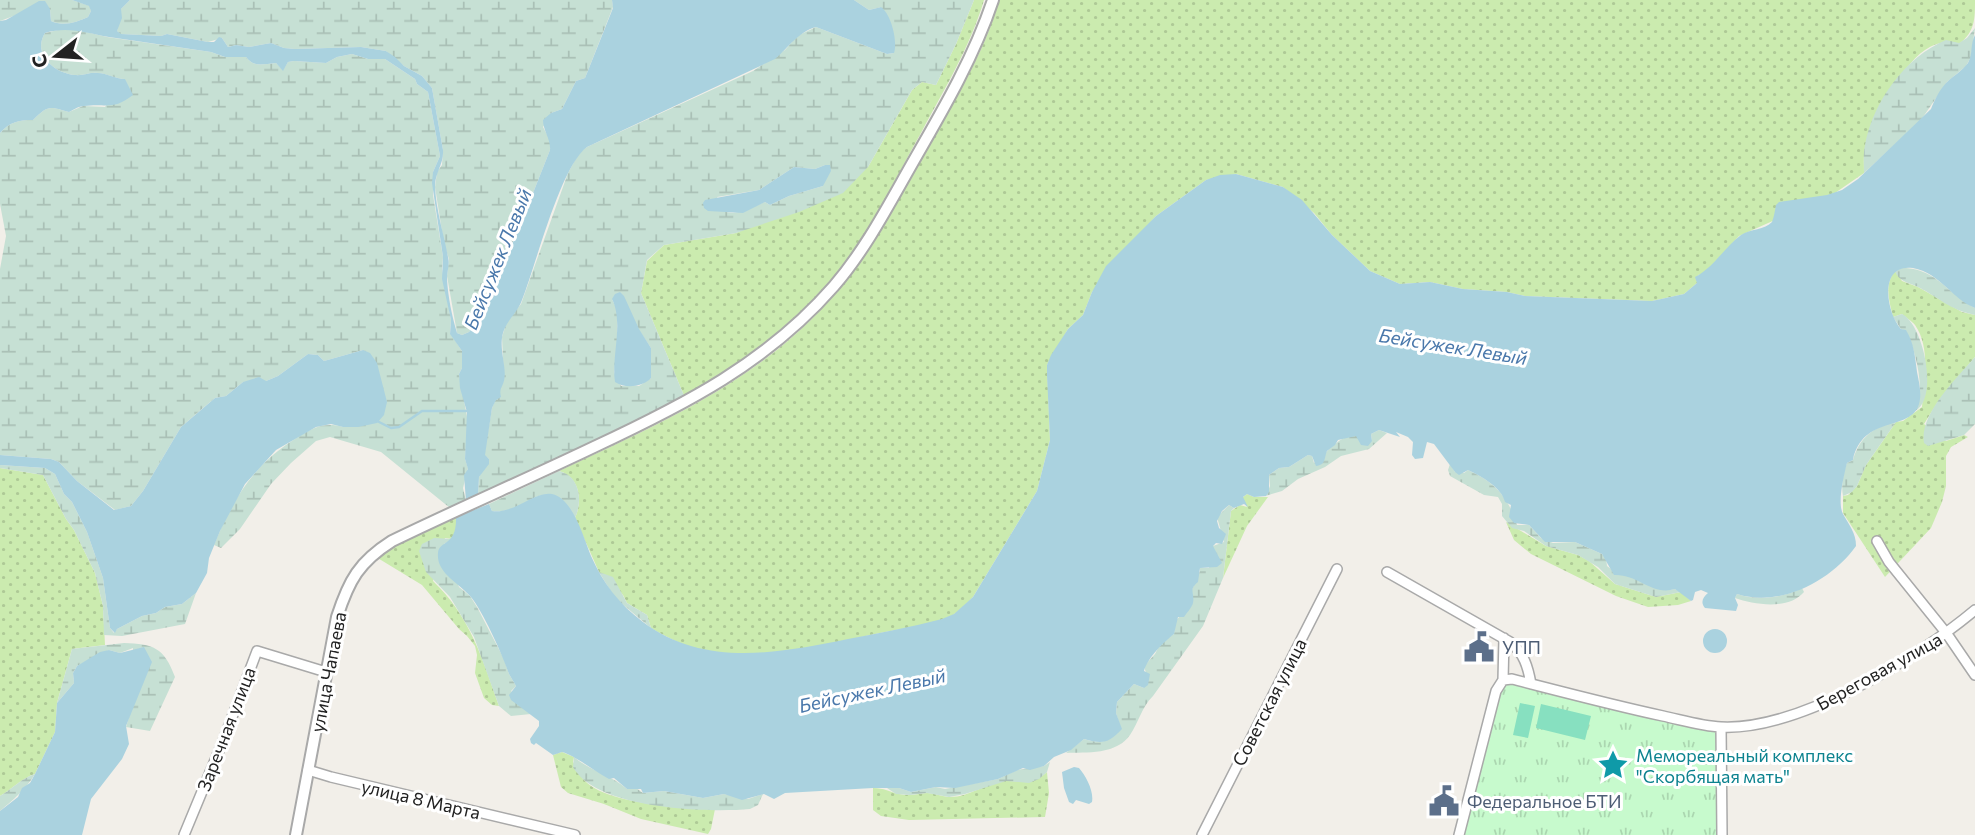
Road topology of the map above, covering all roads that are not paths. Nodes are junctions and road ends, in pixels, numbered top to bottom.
1 (993, 0) edge
2 (1877, 541) dead end
3 (1336, 569) dead end
4 (1387, 572) dead end
5 (1975, 610) edge
6 (1947, 634) junction
7 (1504, 638) junction
8 (326, 672) junction
9 (1975, 675) edge
10 (1503, 680) junction
11 (1531, 684) junction
12 (1721, 727) junction
13 (309, 770) junction
14 (184, 835) edge
15 (296, 835) edge
16 (575, 835) edge
17 (1202, 835) edge
18 (1459, 835) edge
19 (1722, 835) edge

1 - 8 street, улица Чапаева
2 - 6 street
3 - 17 street, Советская улица
4 - 7 street
5 - 6 street, Береговая улица
6 - 9 street
6 - 12 street, Береговая улица
7 - 10 street
7 - 11 street
8 - 13 street, улица Чапаева
8 - 14 street, Заречная улица
10 - 11 street, Береговая улица
10 - 18 street
11 - 12 street, Береговая улица
12 - 19 street
13 - 15 street, улица Чапаева
13 - 16 street, улица 8 Марта

